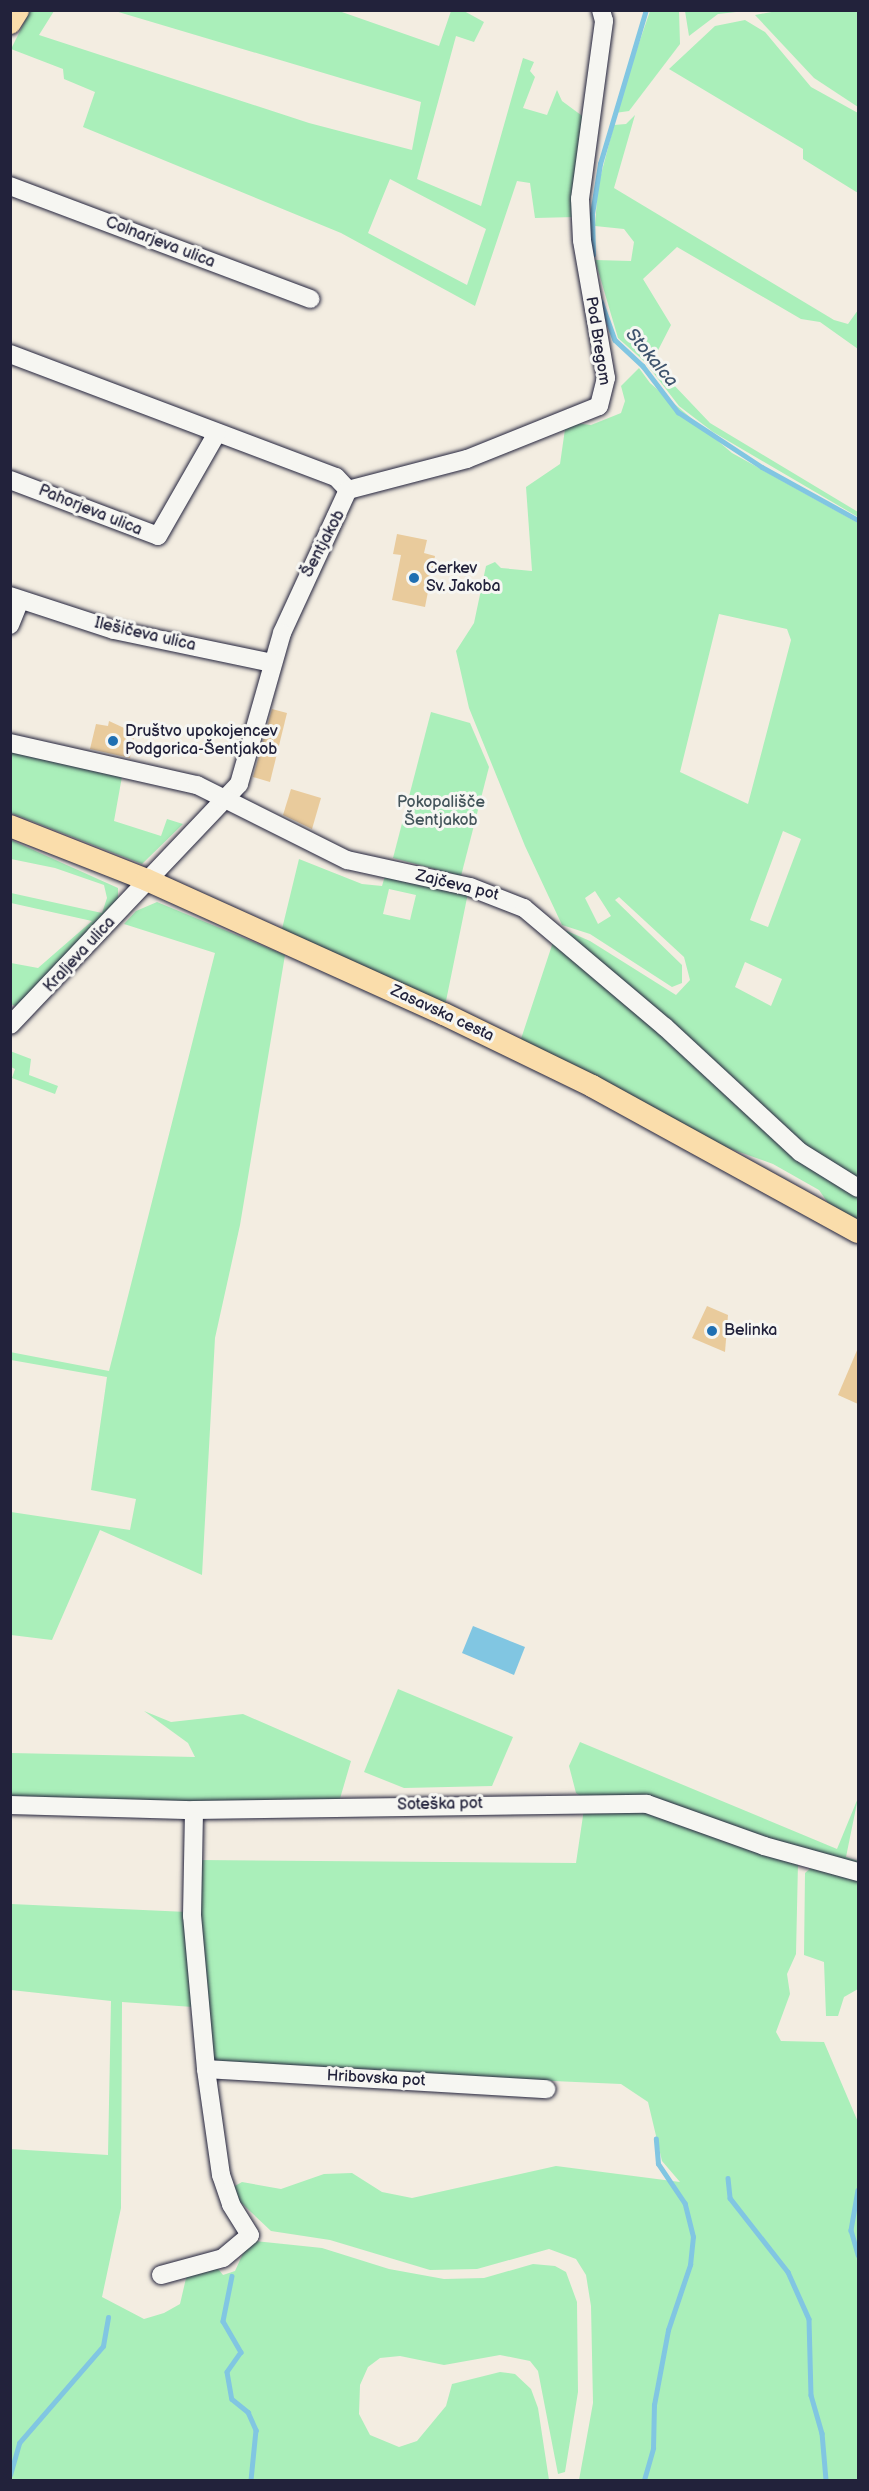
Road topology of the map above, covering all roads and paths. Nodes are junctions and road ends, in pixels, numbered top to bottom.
1 (18, 10) edge
2 (601, 10) edge
3 (10, 23) edge
4 (10, 186) edge
5 (310, 299) dead end
6 (10, 354) edge
7 (217, 433) junction
8 (10, 480) edge
9 (348, 490) junction
10 (15, 598) edge
11 (10, 625) edge
12 (273, 663) junction
13 (10, 743) edge
14 (225, 795) junction
15 (10, 826) edge
16 (147, 880) junction
17 (10, 1025) edge
18 (858, 1188) edge
19 (858, 1232) edge
20 (10, 1805) edge
21 (194, 1810) junction
22 (858, 1872) edge
23 (206, 2069) junction
24 (546, 2089) dead end
25 (161, 2275) dead end

1 - 3 main road
2 - 9 street, Pod Bregom
4 - 5 street, Colnarjeva ulica
6 - 7 street, Šentjakob
7 - 8 street, Pahorjeva ulica
7 - 9 street, Šentjakob
9 - 12 street, Šentjakob
10 - 11 street, Ilešičeva ulica
10 - 12 street, Ilešičeva ulica
12 - 14 street, Šentjakob
13 - 14 street, Zajčeva pot
14 - 16 street, Šentjakob
14 - 18 street, Zajčeva pot
15 - 16 main road, Zasavska cesta
16 - 17 street, Kraljeva ulica
16 - 19 main road, Zasavska cesta
20 - 21 street, Soteška pot
21 - 22 street, Soteška pot
21 - 23 street
23 - 24 street, Hribovska pot
23 - 25 street

